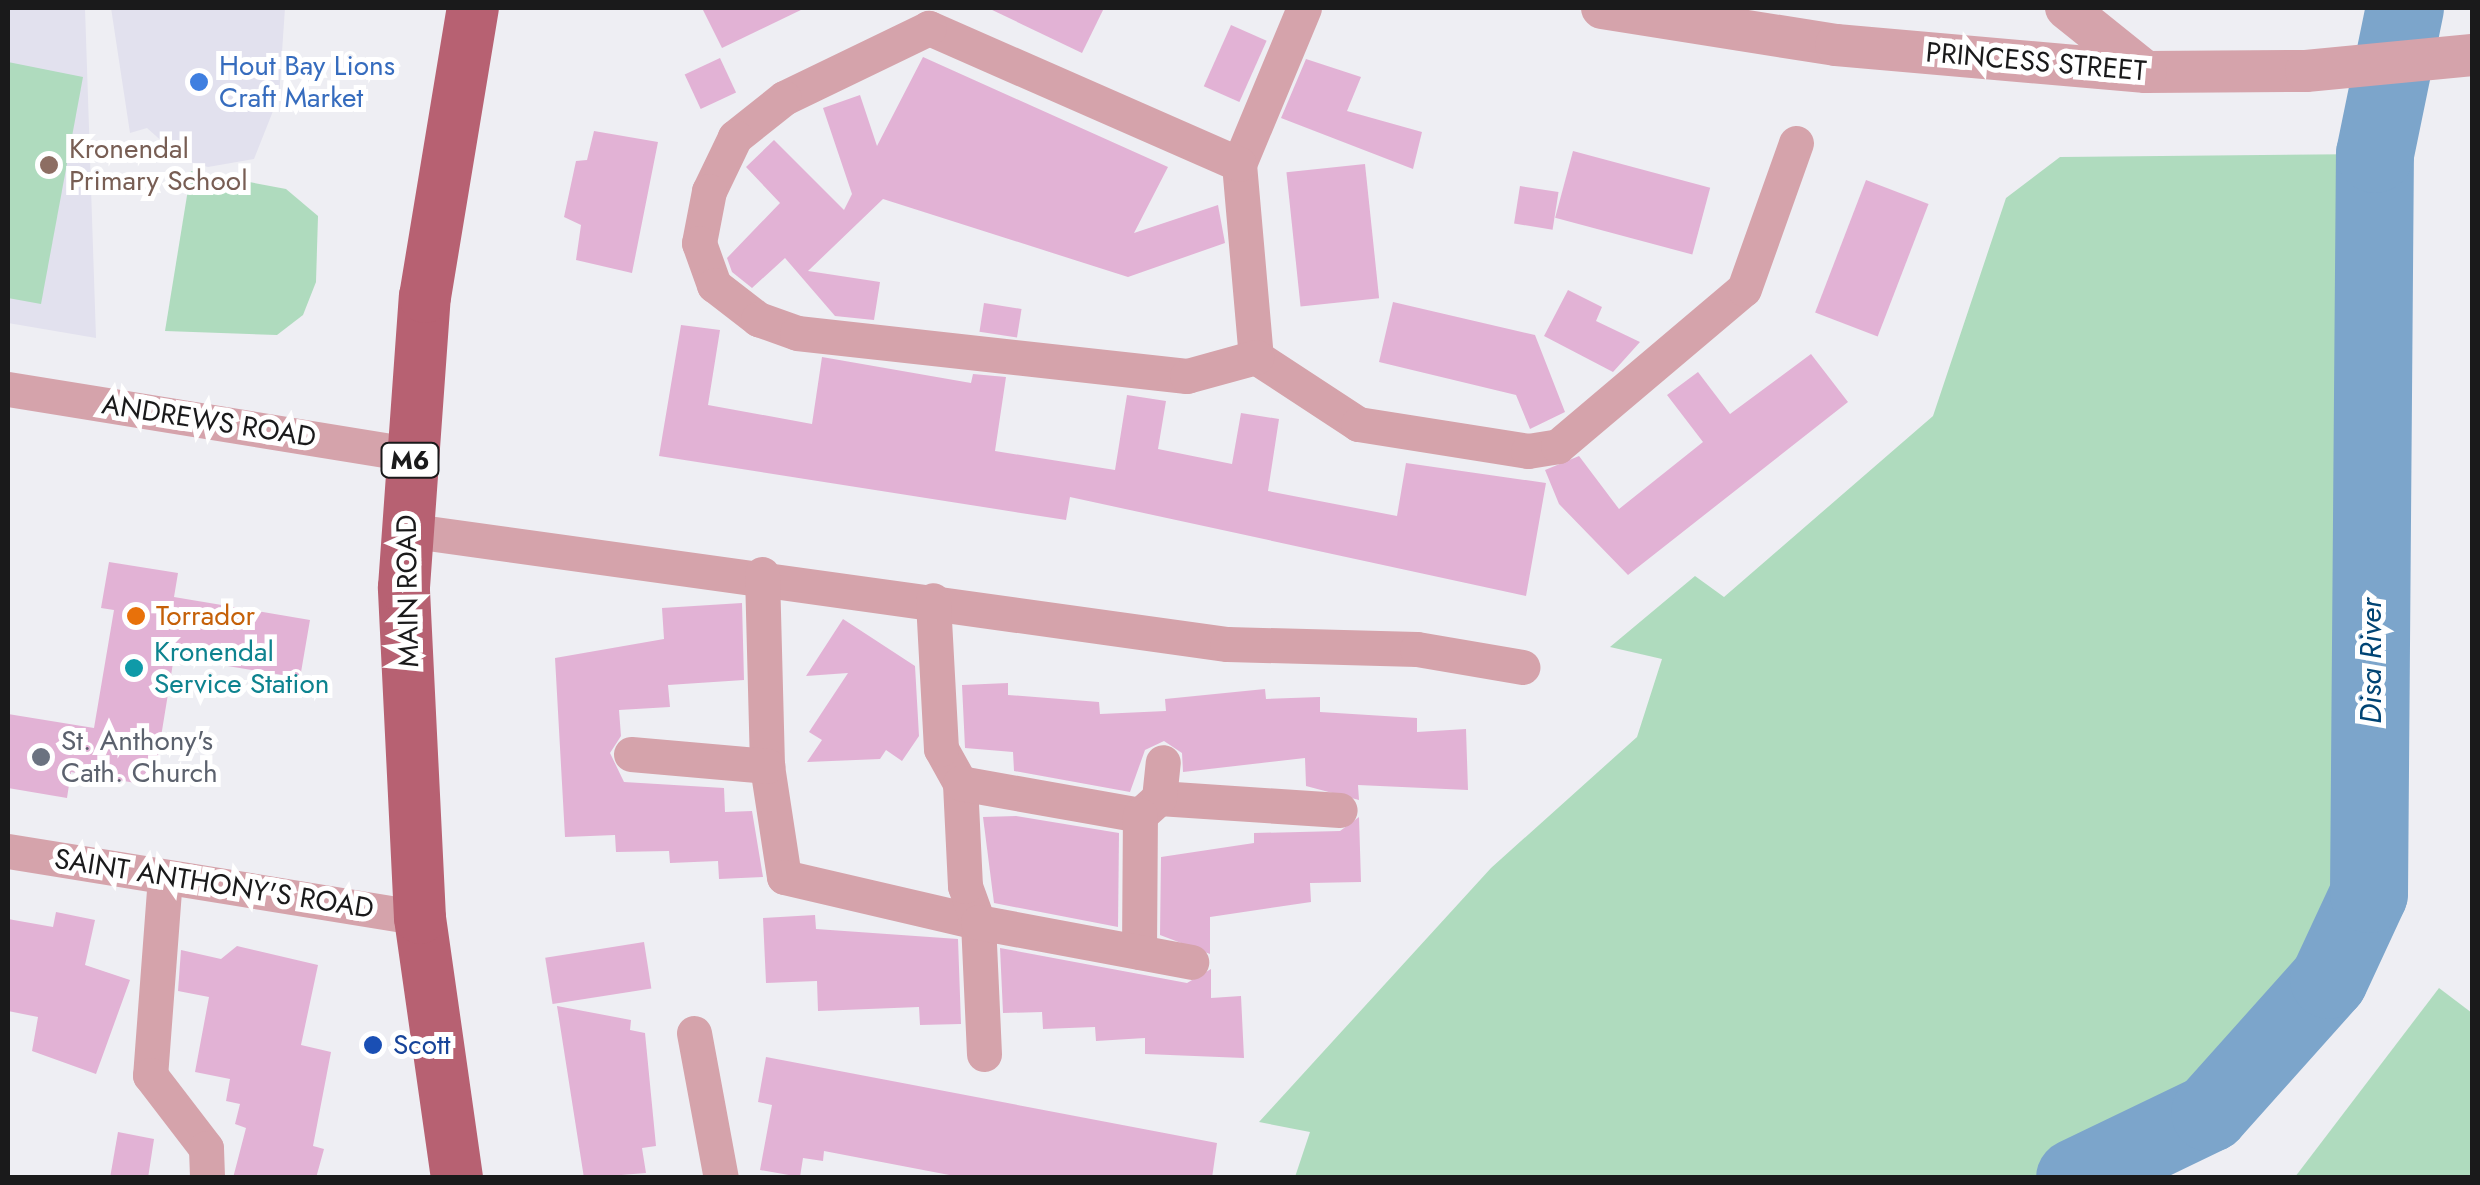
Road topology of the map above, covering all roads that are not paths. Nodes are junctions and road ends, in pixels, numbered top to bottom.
1 (473, 8) edge
2 (1304, 8) edge
3 (1602, 8) edge
4 (2066, 8) edge
5 (926, 18) edge
6 (2472, 55) edge
7 (2146, 72) junction
8 (1796, 142) dead end
9 (1239, 164) junction
10 (1256, 356) junction
11 (8, 388) edge
12 (411, 454) junction
13 (406, 530) junction
14 (762, 574) junction
15 (933, 600) junction
16 (1522, 667) dead end
17 (631, 754) dead end
18 (1163, 762) dead end
19 (767, 766) junction
20 (960, 783) junction
21 (1149, 806) junction
22 (1340, 810) dead end
23 (8, 851) edge
24 (165, 876) junction
25 (420, 918) junction
26 (978, 922) junction
27 (1140, 952) junction
28 (1191, 962) dead end
29 (694, 1033) dead end
30 (984, 1054) dead end
31 (207, 1178) edge
32 (456, 1178) edge
33 (721, 1178) edge

1 - 12 main road, MAIN ROAD / M6
2 - 9 street
3 - 7 street, PRINCESS STREET
4 - 7 street
5 - 9 street
5 - 10 street
6 - 7 street, PRINCESS STREET
8 - 10 street
9 - 10 street
11 - 12 street, ANDREWS ROAD
12 - 13 main road, MAIN ROAD / M6
13 - 14 street
13 - 25 main road, MAIN ROAD / M6
14 - 15 street
14 - 19 street
15 - 16 street
15 - 20 street
17 - 19 street
18 - 21 street
19 - 26 street
20 - 21 street
20 - 26 street
21 - 22 street
21 - 27 street
23 - 24 street, SAINT ANTHONY'S ROAD
24 - 25 street, SAINT ANTHONY'S ROAD
24 - 31 street
25 - 32 main road, MAIN ROAD / M6
26 - 27 street
26 - 30 street
27 - 28 street
29 - 33 street

